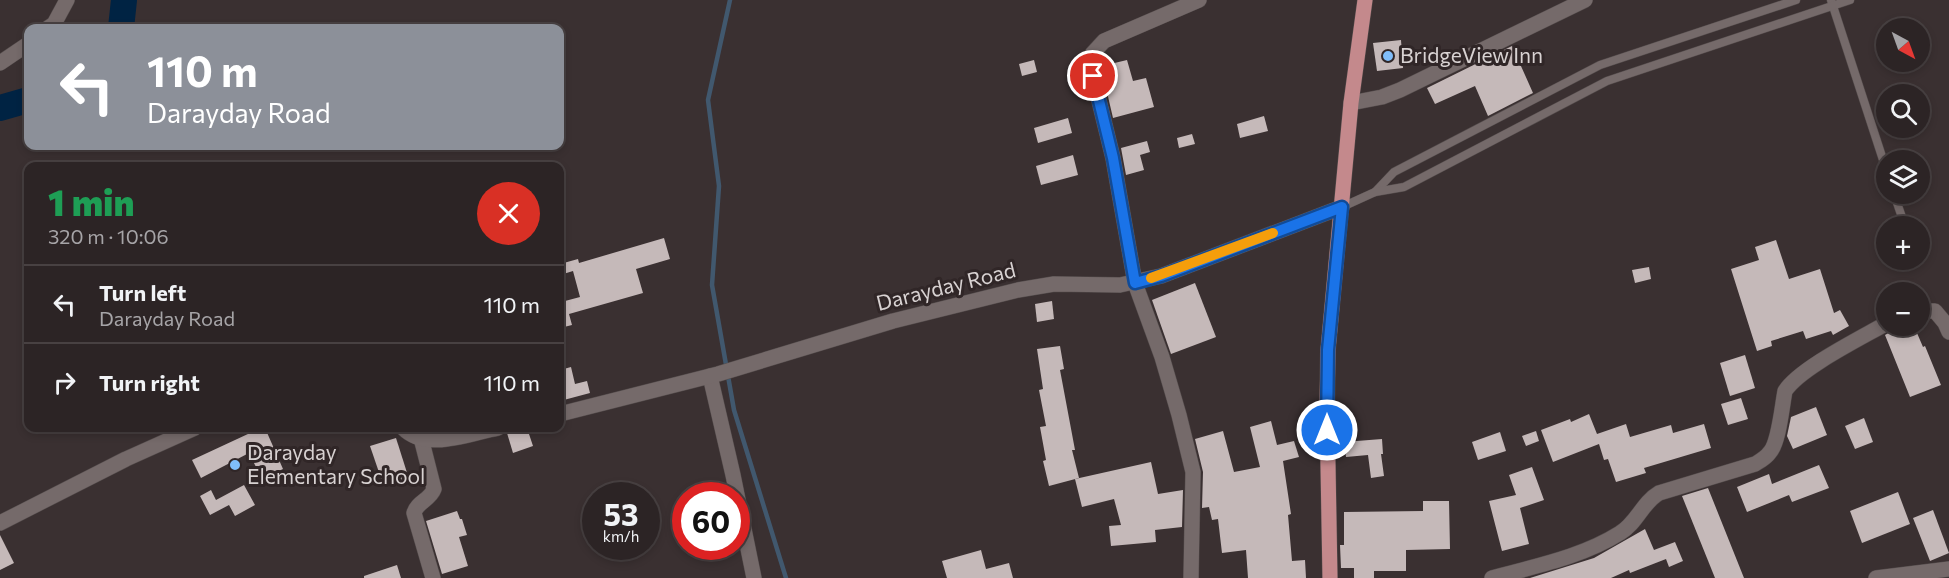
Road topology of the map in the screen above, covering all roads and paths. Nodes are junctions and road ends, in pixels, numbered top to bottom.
1 (68, 0) edge
2 (1199, 0) edge
3 (1365, 0) edge
4 (1584, 0) edge
5 (1796, 0) edge
6 (1850, 0) edge
7 (1832, 3) edge
8 (54, 24) edge
9 (24, 47) edge
10 (0, 63) edge
11 (1351, 103) junction
12 (1880, 150) edge
13 (1376, 192) junction
14 (1342, 207) junction
15 (1135, 283) junction
16 (1930, 311) edge
17 (1876, 329) edge
18 (1949, 332) edge
19 (714, 375) junction
20 (564, 413) edge
21 (186, 432) edge
22 (408, 432) edge
23 (478, 432) edge
24 (421, 438) junction
25 (0, 523) edge
26 (1949, 569) edge
27 (433, 578) edge
28 (754, 578) edge
29 (1191, 578) edge
30 (1330, 578) edge
31 (1492, 578) edge
32 (1876, 578) edge

1 - 8 street
2 - 15 street
3 - 11 main road
4 - 11 street
5 - 13 lane
6 - 7 lane
7 - 12 lane
7 - 13 lane
9 - 10 street
11 - 14 main road
13 - 14 lane
14 - 15 street, Darayday Road
14 - 30 main road
15 - 19 street, Darayday Road
15 - 29 street
16 - 18 street
17 - 31 street
19 - 20 street, Darayday Road
19 - 28 street
21 - 25 street
22 - 24 street
23 - 24 street
24 - 27 street
26 - 32 street

